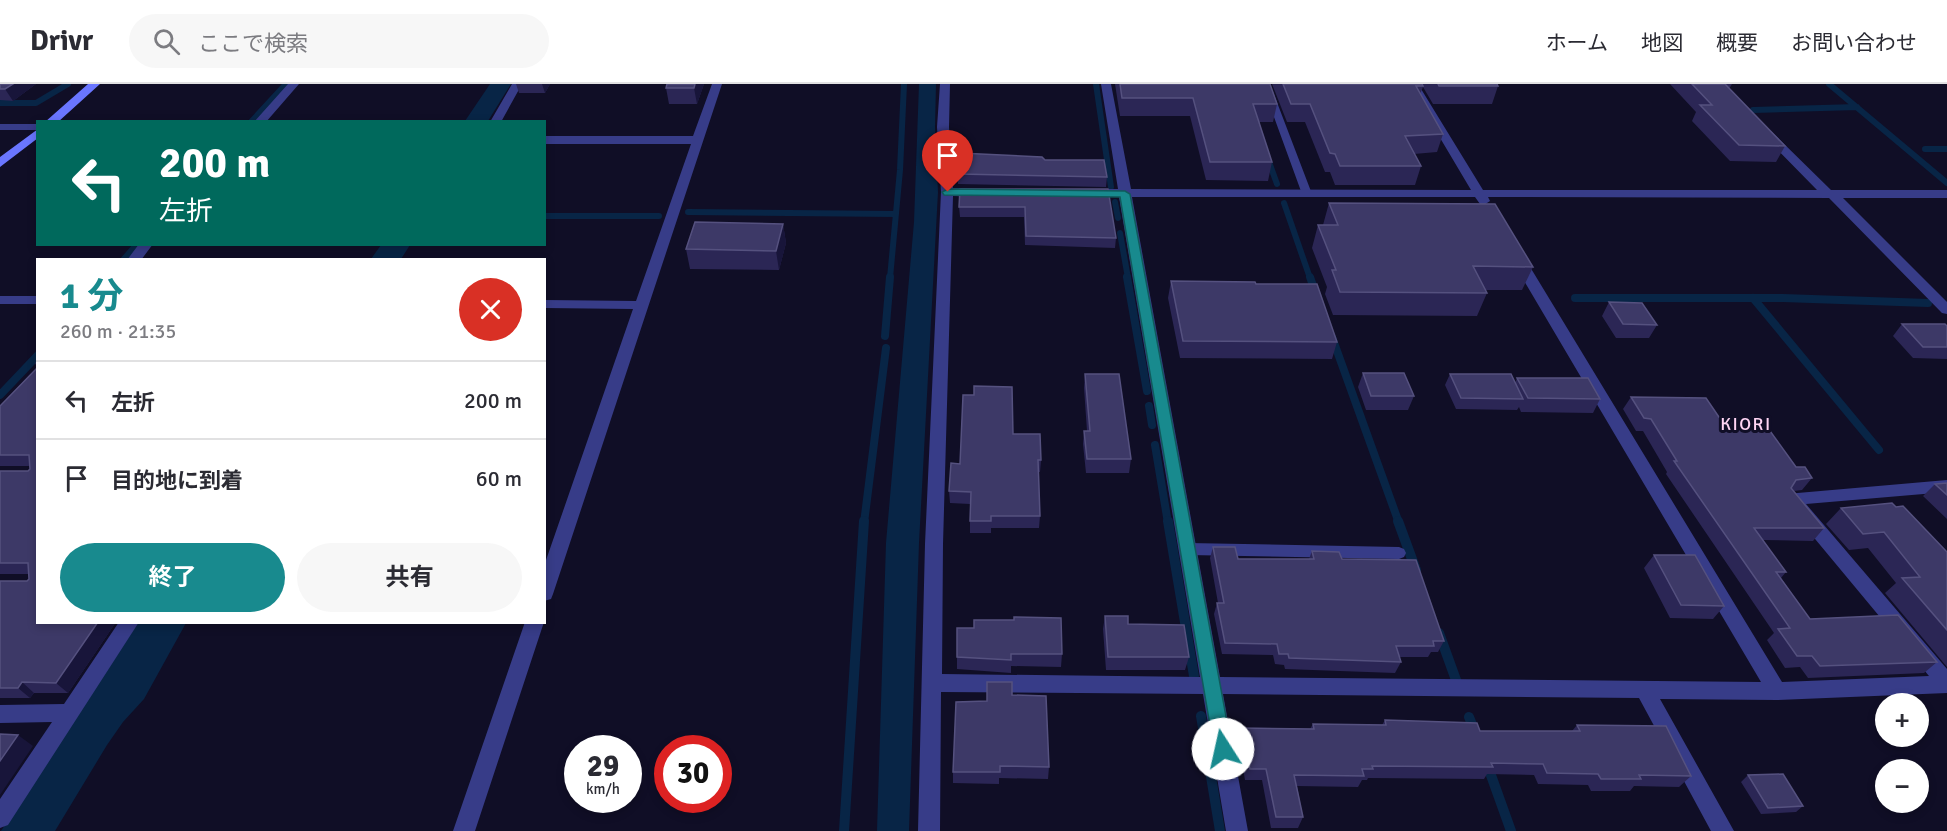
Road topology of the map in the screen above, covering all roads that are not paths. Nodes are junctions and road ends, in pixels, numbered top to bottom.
1 (95, 84) edge
2 (294, 84) edge
3 (517, 84) edge
4 (717, 84) edge
5 (945, 84) edge
6 (1106, 84) edge
7 (1266, 84) edge
8 (1413, 84) edge
9 (52, 120) edge
10 (262, 120) edge
11 (496, 120) edge
12 (1757, 123) edge
13 (0, 127) edge
14 (36, 127) edge
15 (36, 134) edge
16 (546, 140) edge
17 (698, 140) junction
18 (0, 163) edge
19 (948, 192) junction
20 (995, 193) edge
21 (1078, 193) edge
22 (1125, 194) junction
23 (1307, 194) junction
24 (1830, 194) junction
25 (1947, 194) edge
26 (1479, 195) junction
27 (1494, 218) edge
28 (145, 246) edge
29 (1512, 248) edge
30 (135, 258) edge
31 (0, 300) edge
32 (36, 300) edge
33 (546, 304) edge
34 (642, 305) junction
35 (1947, 310) edge
36 (1947, 486) edge
37 (1188, 549) junction
38 (1399, 553) dead end
39 (546, 588) edge
40 (128, 624) edge
41 (534, 624) edge
42 (933, 683) junction
43 (1947, 683) edge
44 (1212, 688) junction
45 (1645, 690) junction
46 (1778, 691) junction
47 (70, 713) junction
48 (0, 714) edge
49 (0, 818) edge
50 (464, 831) edge
51 (930, 831) edge
52 (1237, 831) edge
53 (1723, 831) edge

1 - 9 main road
2 - 10 street
3 - 11 street
4 - 17 street
5 - 19 street
6 - 22 street
7 - 23 lane
8 - 26 street
12 - 24 street
13 - 14 street
15 - 18 main road
16 - 17 street
17 - 34 street
19 - 20 street
19 - 42 street
21 - 22 street
22 - 23 street
22 - 37 street
23 - 26 street
24 - 25 street
24 - 26 street
24 - 35 street
26 - 27 street
28 - 30 street
29 - 46 street
31 - 32 street
33 - 34 street
34 - 39 street
36 - 43 street
37 - 38 lane
37 - 44 street
40 - 47 street
41 - 50 street
42 - 44 street
42 - 51 street
43 - 46 street
44 - 45 street
44 - 52 street
45 - 46 street
45 - 53 street
47 - 48 street
47 - 49 street

